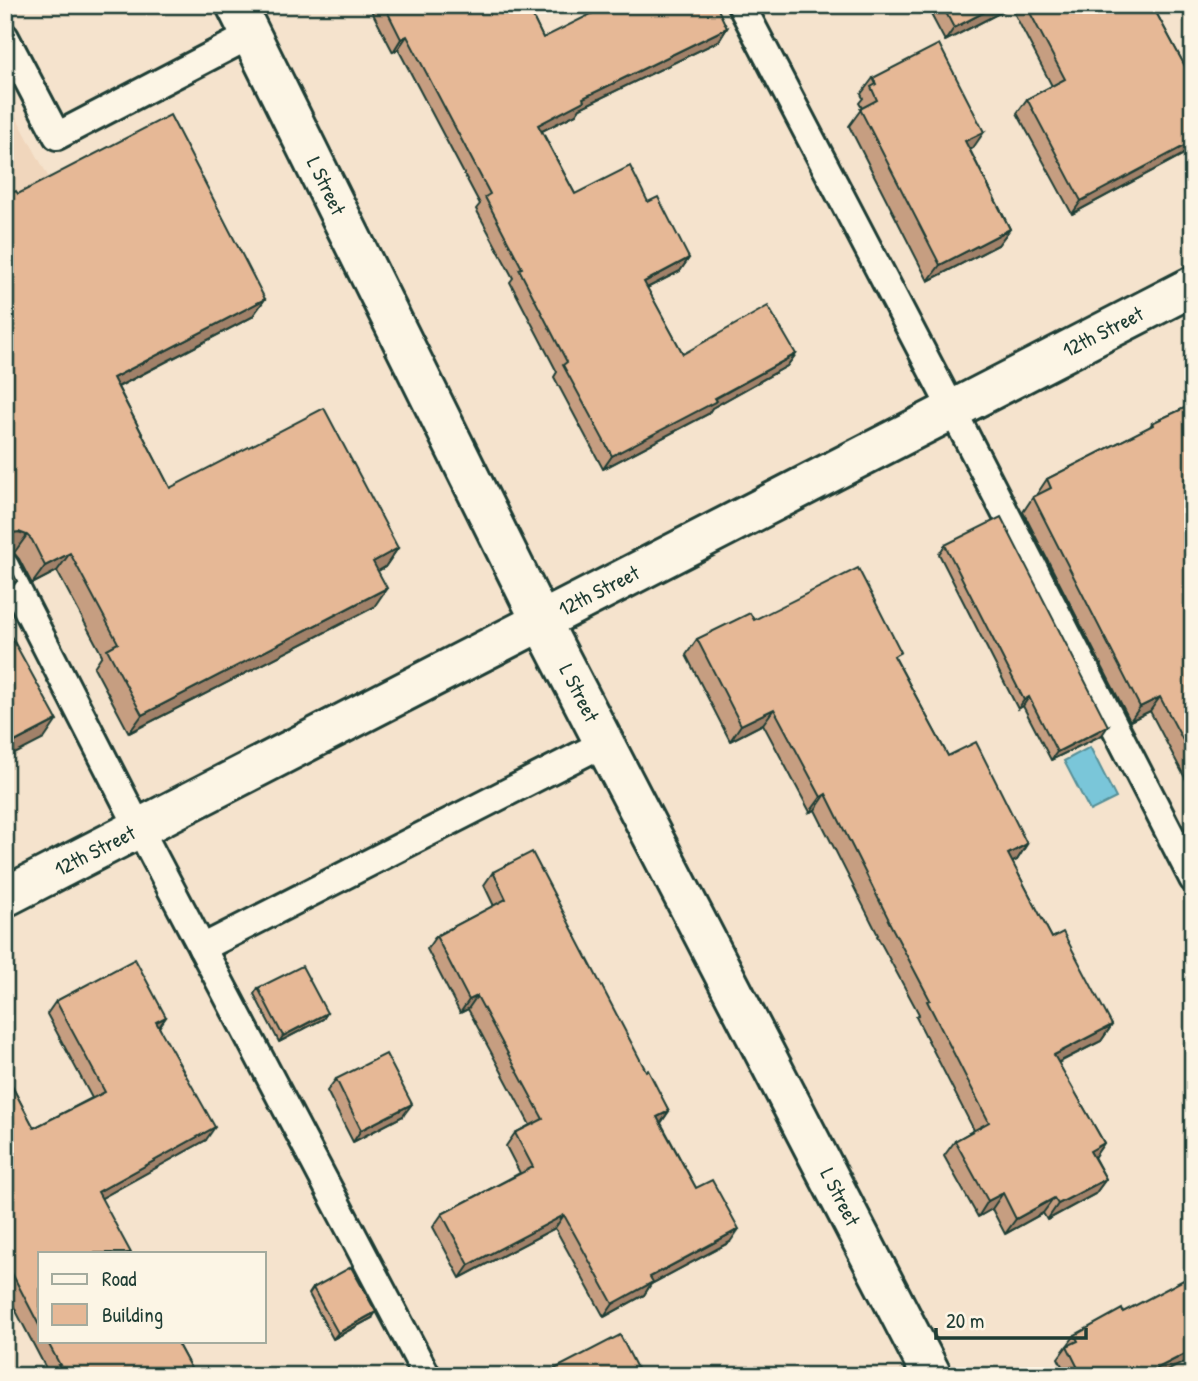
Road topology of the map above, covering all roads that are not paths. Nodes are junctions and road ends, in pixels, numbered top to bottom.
1 (741, 5) edge
2 (243, 20) edge
3 (5, 37) edge
4 (1193, 286) edge
5 (952, 410) junction
6 (5, 566) edge
7 (541, 621) junction
8 (604, 743) junction
9 (139, 828) junction
10 (1193, 878) edge
11 (5, 897) edge
12 (202, 948) junction
13 (427, 1376) edge
14 (932, 1376) edge

1 - 5 lane
2 - 3 lane
2 - 7 street, L Street
4 - 5 street, 12th Street
5 - 7 street, 12th Street
5 - 10 lane
6 - 9 lane
7 - 8 street, L Street
7 - 9 street, 12th Street
8 - 12 lane
8 - 14 street, L Street
9 - 11 street, 12th Street
9 - 12 lane
12 - 13 lane

